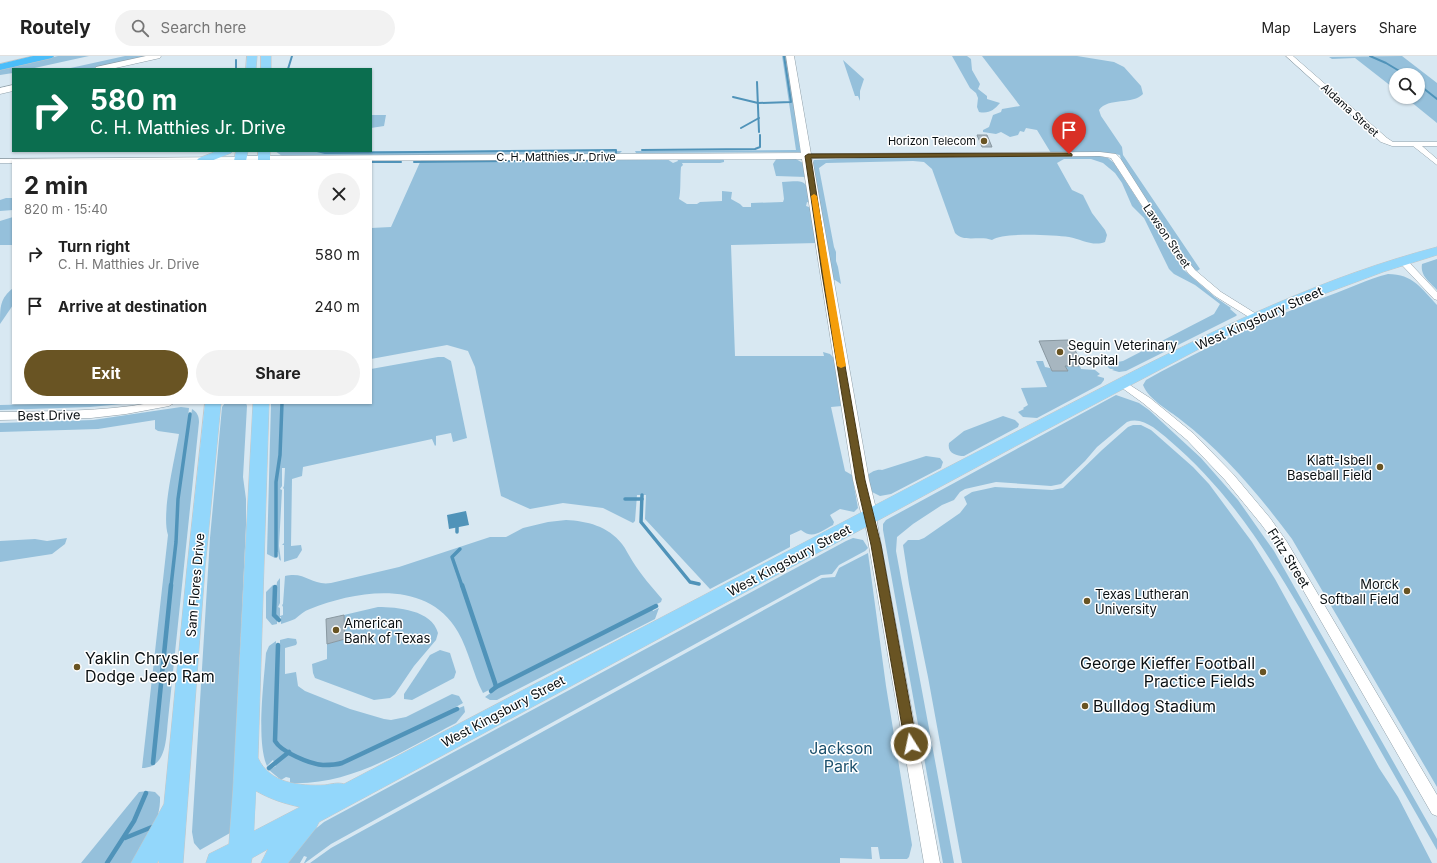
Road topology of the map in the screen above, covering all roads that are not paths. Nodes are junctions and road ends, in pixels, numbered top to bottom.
1 (3, 56) edge
2 (48, 56) edge
3 (158, 56) edge
4 (252, 56) edge
5 (266, 56) edge
6 (790, 56) edge
7 (1289, 56) edge
8 (0, 57) edge
9 (0, 67) edge
10 (104, 68) edge
11 (251, 68) edge
12 (266, 68) edge
13 (12, 88) edge
14 (0, 91) edge
15 (1415, 144) junction
16 (1437, 144) edge
17 (224, 152) edge
18 (808, 156) junction
19 (1113, 156) joint
20 (241, 157) edge
21 (264, 157) edge
22 (202, 160) joint
23 (0, 161) edge
24 (12, 161) edge
25 (1437, 163) edge
26 (1437, 251) edge
27 (1403, 261) junction
28 (1437, 297) edge
29 (1255, 317) junction
30 (1122, 383) junction
31 (164, 404) edge
32 (213, 404) edge
33 (261, 404) edge
34 (0, 416) edge
35 (870, 517) junction
36 (246, 756) junction
37 (351, 792) junction
38 (177, 801) junction
39 (1435, 805) edge
40 (320, 808) junction
41 (240, 857) edge
42 (143, 863) edge
43 (171, 863) edge
44 (218, 863) edge
45 (273, 863) edge
46 (932, 863) edge

1 - 8 highway
2 - 9 highway
3 - 10 street
4 - 11 main road
5 - 12 main road
6 - 18 street
7 - 15 street, Aldama Street
13 - 14 street
15 - 16 street, Aldama Street
15 - 25 street
17 - 22 main road
18 - 19 street, C. H. Matthies Jr. Drive
18 - 21 street, C. H. Matthies Jr. Drive
18 - 35 street
19 - 29 street, Lawson Street
20 - 21 street, C. H. Matthies Jr. Drive
20 - 22 street, C. H. Matthies Jr. Drive
23 - 24 street, C. H. Matthies Jr. Drive
26 - 27 main road, West Kingsbury Street
27 - 28 street
27 - 29 main road, West Kingsbury Street
29 - 30 main road, West Kingsbury Street
30 - 35 main road, West Kingsbury Street
30 - 39 street, Fritz Street
31 - 34 street, Best Drive
32 - 38 main road, Sam Flores Drive
33 - 36 main road
35 - 37 main road, West Kingsbury Street
35 - 46 street
36 - 37 main road
36 - 41 main road
37 - 40 main road, West Kingsbury Street
38 - 42 main road
38 - 43 main road, Sam Flores Drive
40 - 41 main road, West Kingsbury Street
40 - 45 main road
41 - 44 main road, West Kingsbury Street

